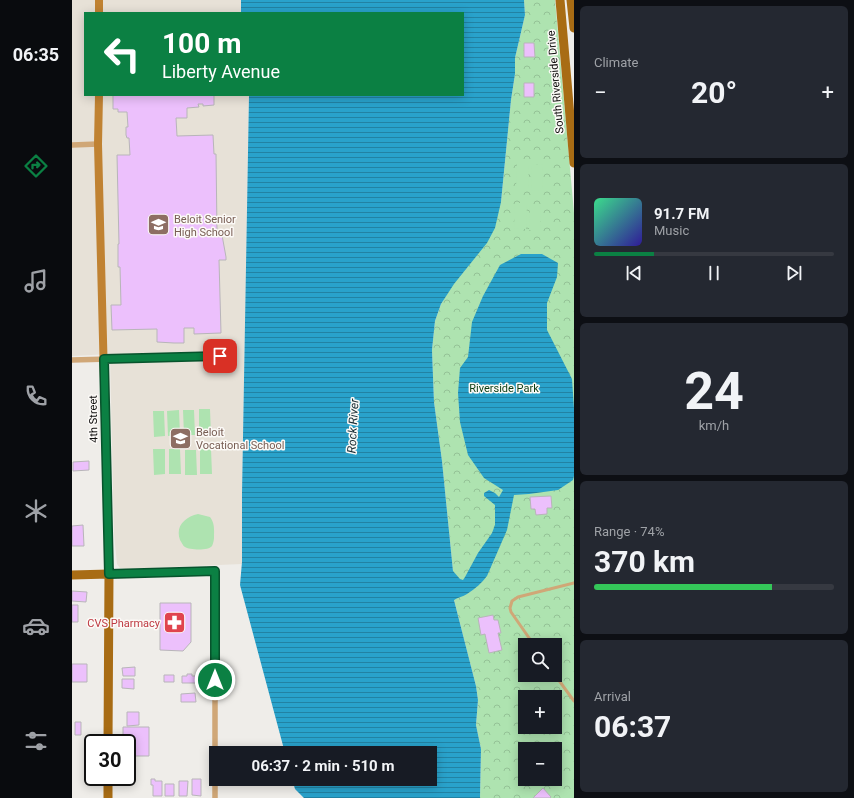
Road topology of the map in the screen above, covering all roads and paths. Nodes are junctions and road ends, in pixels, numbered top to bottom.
1 (99, 0) edge
2 (560, 0) edge
3 (571, 0) edge
4 (99, 12) edge
5 (574, 28) edge
6 (98, 96) edge
7 (98, 144) junction
8 (72, 145) edge
9 (574, 163) edge
10 (220, 356) dead end
11 (104, 359) junction
12 (72, 360) edge
13 (109, 574) junction
14 (72, 575) edge
15 (574, 583) edge
16 (529, 638) edge
17 (560, 682) edge
18 (574, 700) edge
19 (108, 734) edge
20 (108, 786) edge
21 (108, 798) edge
22 (215, 798) edge

1 - 4 street
2 - 9 main road, South Riverside Drive
3 - 5 main road
6 - 7 street, 4th Street
7 - 8 street
7 - 11 street, 4th Street
10 - 11 street
11 - 12 street
11 - 13 street, 4th Street
13 - 14 main road
13 - 19 main road, 4th Street
13 - 22 street
15 - 16 lane
17 - 18 lane
20 - 21 main road

